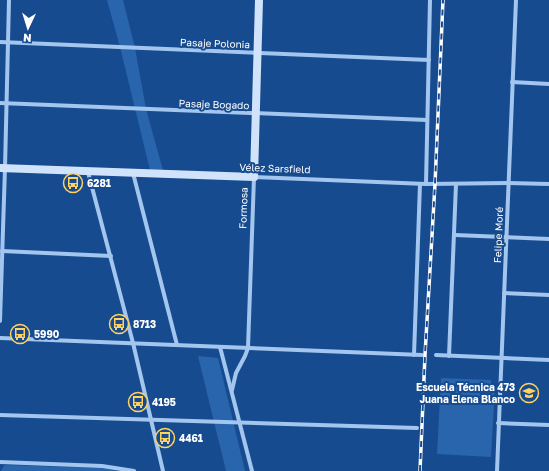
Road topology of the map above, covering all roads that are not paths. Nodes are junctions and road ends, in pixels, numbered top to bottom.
1 (9, 0) edge
2 (259, 0) edge
3 (430, 0) edge
4 (516, 0) edge
5 (0, 42) edge
6 (8, 43) junction
7 (258, 53) junction
8 (429, 60) junction
9 (512, 82) junction
10 (549, 84) edge
11 (0, 103) edge
12 (7, 104) junction
13 (256, 113) junction
14 (428, 120) junction
15 (3, 168) edge
16 (88, 171) junction
17 (133, 173) junction
18 (254, 177) junction
19 (508, 183) junction
20 (420, 184) junction
21 (426, 184) junction
22 (456, 184) junction
23 (549, 184) edge
24 (455, 235) junction
25 (506, 237) junction
26 (549, 239) edge
27 (1, 251) edge
28 (111, 256) junction
29 (504, 293) junction
30 (549, 295) edge
31 (0, 321) edge
32 (0, 338) edge
33 (133, 343) junction
34 (177, 345) junction
35 (220, 347) junction
36 (248, 348) junction
37 (414, 354) junction
38 (422, 355) dead end
39 (436, 355) dead end
40 (450, 356) junction
41 (501, 358) junction
42 (549, 360) edge
43 (232, 390) junction
44 (0, 415) edge
45 (151, 420) junction
46 (240, 422) junction
47 (498, 424) junction
48 (549, 425) edge
49 (417, 428) dead end
50 (0, 462) edge
51 (134, 471) edge
52 (163, 471) edge
53 (252, 471) edge
54 (496, 471) edge

1 - 6 street
2 - 7 main road, Formosa
3 - 8 street
4 - 9 street, Felipe Moré
5 - 6 street, Pasaje Polonia
6 - 7 street, Pasaje Polonia
6 - 12 street
7 - 8 street, Pasaje Polonia
7 - 13 main road, Formosa
8 - 14 street
9 - 10 street
9 - 19 street, Felipe Moré
11 - 12 street, Pasaje Bogado
12 - 13 street, Pasaje Bogado
12 - 15 street
13 - 14 street, Pasaje Bogado
13 - 18 main road, Formosa
14 - 21 street
15 - 16 main road, Vélez Sarsfield
15 - 27 street
16 - 17 main road, Vélez Sarsfield
16 - 28 street
17 - 18 main road, Vélez Sarsfield
17 - 34 street
18 - 20 street, Vélez Sarsfield
18 - 36 street, Formosa
19 - 22 street, Vélez Sarsfield
19 - 23 street, Vélez Sarsfield
19 - 25 street, Felipe Moré
20 - 21 street, Vélez Sarsfield
20 - 37 street
21 - 22 street, Vélez Sarsfield
22 - 24 street
24 - 25 street
24 - 40 street
25 - 26 street
25 - 29 street, Felipe Moré
27 - 28 street
27 - 31 street
28 - 33 street
29 - 30 street
29 - 41 street, Felipe Moré
32 - 33 street
33 - 34 street
33 - 45 street
34 - 35 street
35 - 36 street
35 - 43 street
36 - 37 street
36 - 43 street, Formosa
37 - 38 street
39 - 40 street
40 - 41 street
41 - 42 street
41 - 47 street, Felipe Moré
43 - 46 street
44 - 45 street
45 - 46 street
45 - 52 street
46 - 49 street
46 - 53 street
47 - 48 street
47 - 54 street, Felipe Moré
50 - 51 street

